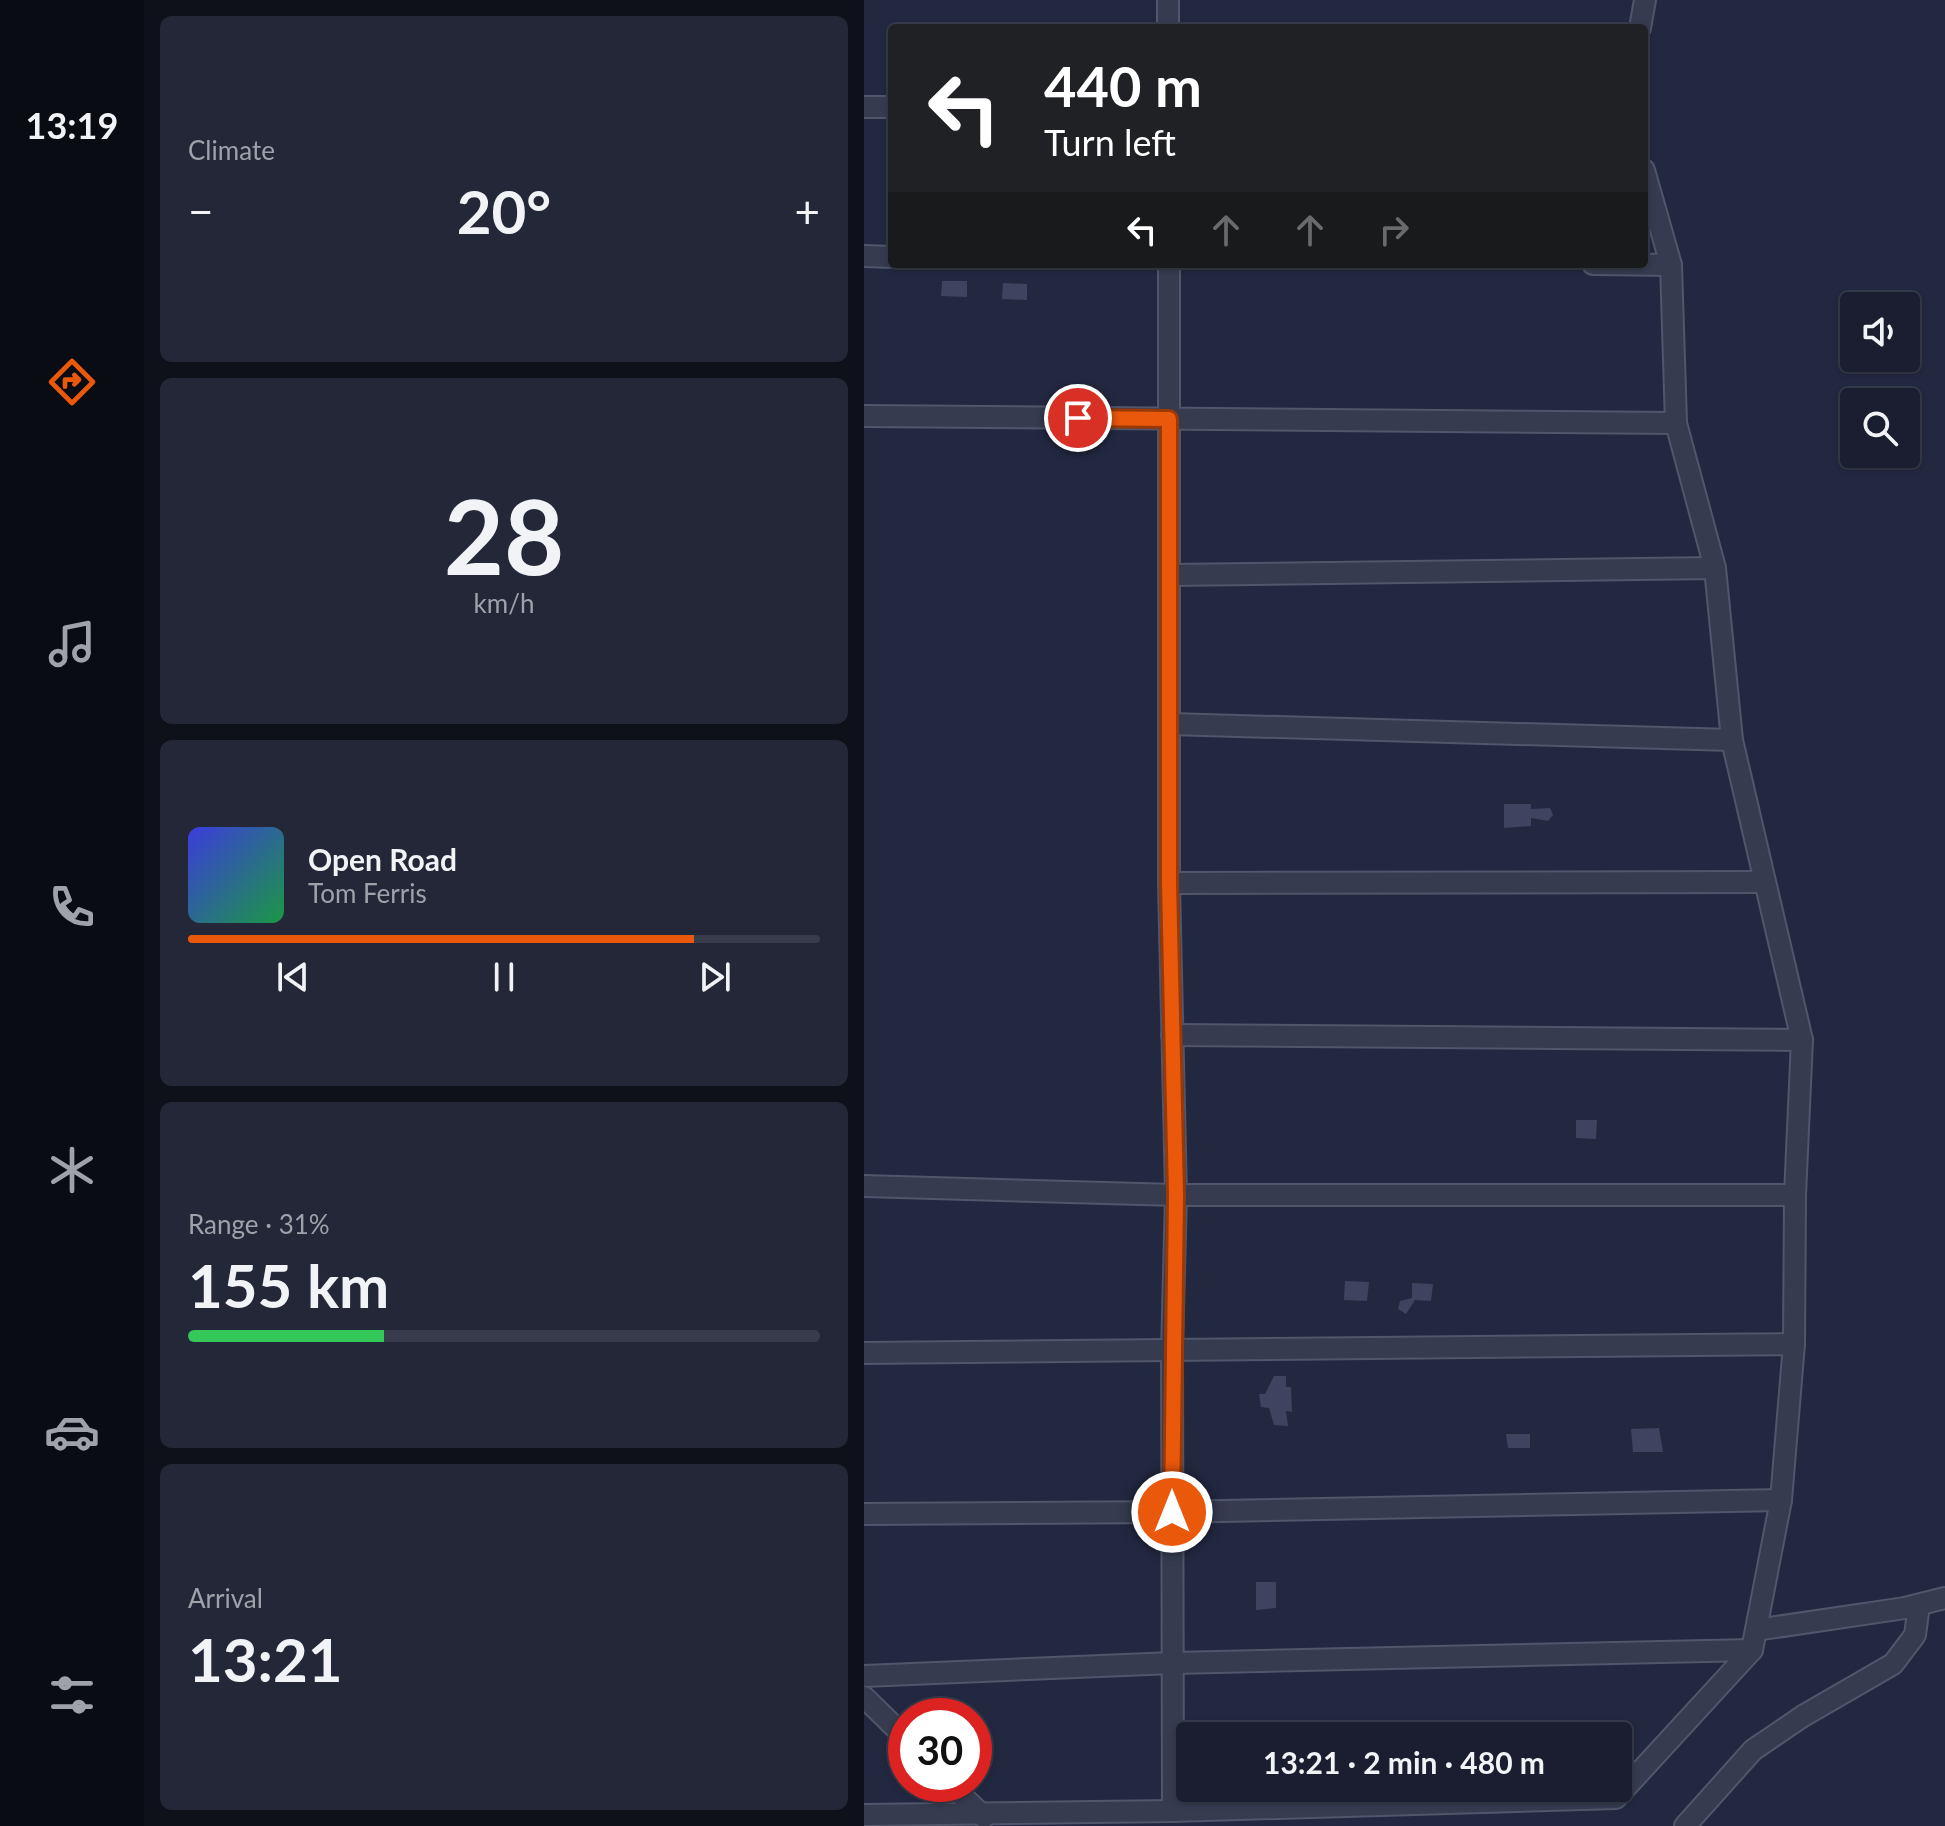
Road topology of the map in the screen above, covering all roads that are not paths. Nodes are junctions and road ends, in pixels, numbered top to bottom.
1 (1168, 0) edge
2 (1645, 0) edge
3 (1168, 24) edge
4 (1641, 24) edge
5 (864, 107) edge
6 (888, 107) edge
7 (1648, 184) edge
8 (864, 256) edge
9 (888, 257) edge
10 (1648, 265) edge
11 (1671, 265) junction
12 (1169, 268) edge
13 (864, 416) edge
14 (1169, 419) junction
15 (1676, 423) junction
16 (1715, 568) junction
17 (1170, 575) junction
18 (1170, 724) junction
19 (1732, 740) junction
20 (1764, 882) junction
21 (1169, 883) junction
22 (1172, 1035) junction
23 (1802, 1040) junction
24 (864, 1186) edge
25 (1176, 1195) junction
26 (1795, 1195) junction
27 (1794, 1344) junction
28 (1172, 1351) junction
29 (864, 1353) edge
30 (1781, 1500) junction
31 (1172, 1512) junction
32 (864, 1514) edge
33 (1945, 1598) edge
34 (1919, 1605) junction
35 (1754, 1640) junction
36 (1173, 1663) junction
37 (864, 1676) edge
38 (864, 1697) edge
39 (888, 1720) edge
40 (967, 1802) edge
41 (1173, 1811) junction
42 (978, 1813) junction
43 (864, 1815) edge
44 (997, 1826) edge
45 (1685, 1826) edge

1 - 3 street
2 - 4 street
5 - 6 street
7 - 11 street
8 - 9 street
10 - 11 street
11 - 15 street
12 - 14 street
13 - 14 street
14 - 15 street
14 - 17 street
15 - 16 street
16 - 17 street
16 - 19 street
17 - 18 street
18 - 19 street
18 - 21 street
19 - 20 street
20 - 21 street
20 - 23 street
21 - 22 street
22 - 23 street
22 - 25 street
23 - 26 street
24 - 25 street
25 - 26 street
25 - 28 street
26 - 27 street
27 - 28 street
27 - 30 street
28 - 29 street
28 - 31 street
30 - 31 street
30 - 35 street
31 - 32 street
31 - 36 street
33 - 34 street
34 - 35 street
34 - 45 street
35 - 36 street
35 - 41 street
36 - 37 street
36 - 41 street
38 - 39 street
40 - 42 street
41 - 42 street
42 - 43 street
42 - 44 street

